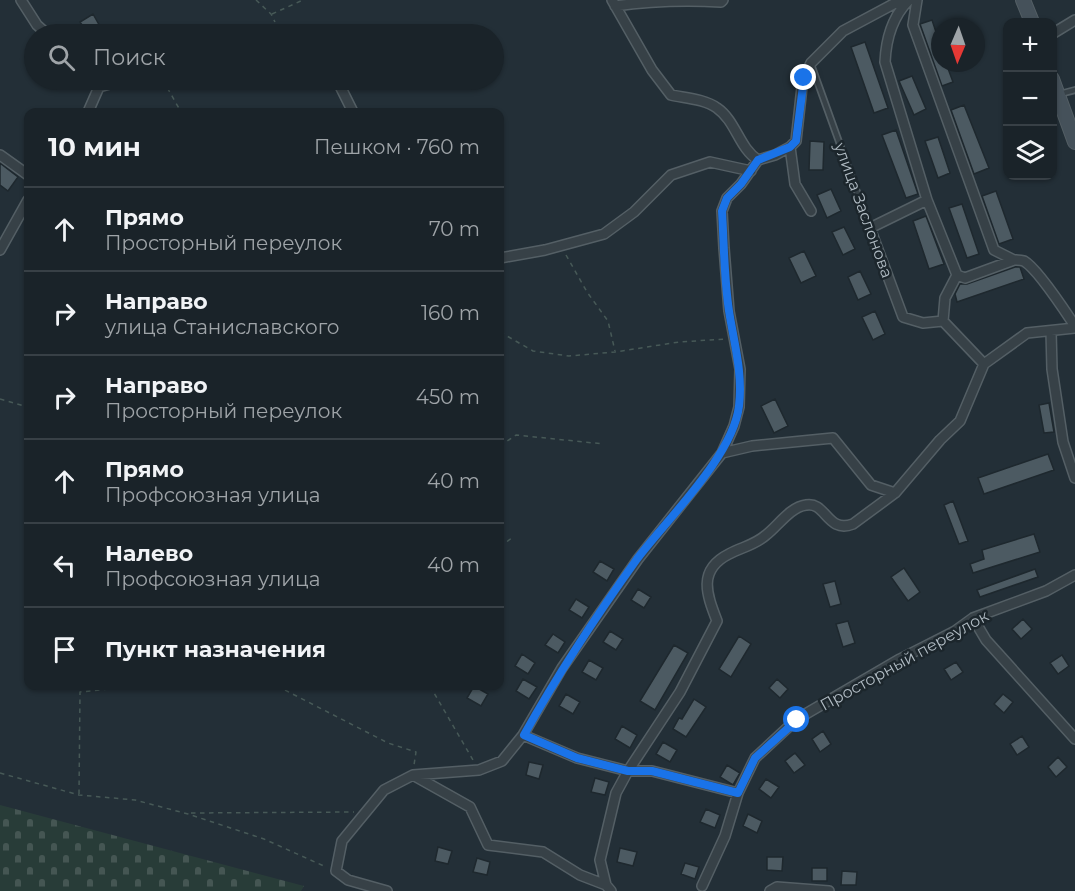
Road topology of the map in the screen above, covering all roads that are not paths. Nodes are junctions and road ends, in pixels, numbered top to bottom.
1 (21, 0) edge
2 (723, 0) edge
3 (901, 0) edge
4 (909, 0) edge
5 (917, 0) edge
6 (1023, 0) edge
7 (614, 3) edge
8 (1030, 18) edge
9 (1075, 20) edge
10 (36, 24) edge
11 (1057, 31) edge
12 (811, 63) junction
13 (98, 90) edge
14 (342, 90) edge
15 (1075, 90) edge
16 (1057, 92) edge
17 (1058, 95) junction
18 (90, 108) edge
19 (351, 108) edge
20 (1075, 142) edge
21 (790, 147) junction
22 (0, 155) edge
23 (758, 160) junction
24 (751, 171) junction
25 (24, 172) edge
26 (927, 200) junction
27 (24, 207) edge
28 (812, 211) dead end
29 (870, 228) junction
30 (0, 250) edge
31 (504, 257) edge
32 (1014, 260) junction
33 (957, 275) junction
34 (944, 321) junction
35 (1075, 327) edge
36 (1052, 330) junction
37 (984, 364) junction
38 (722, 453) junction
39 (1075, 478) edge
40 (895, 493) junction
41 (1075, 574) edge
42 (973, 618) junction
43 (524, 735) junction
44 (1075, 739) edge
45 (628, 771) junction
46 (413, 775) junction
47 (738, 793) junction
48 (702, 886) dead end
49 (609, 888) edge
50 (773, 889) edge
51 (387, 891) edge
52 (829, 891) edge

1 - 10 street
2 - 7 street
3 - 12 street
4 - 26 street
5 - 32 street
6 - 8 main road
7 - 23 street
9 - 11 street
12 - 21 street
12 - 29 lane, улица Заслонова
13 - 18 street
14 - 19 street
15 - 17 lane
16 - 17 main road
17 - 20 main road
21 - 23 street
21 - 28 street
22 - 25 street
23 - 24 street
24 - 31 street
24 - 38 street
26 - 29 street
26 - 33 street
27 - 30 street
29 - 34 street, улица Заслонова
32 - 33 street
32 - 35 street
33 - 34 street
34 - 37 street
35 - 36 street
36 - 37 street
36 - 39 street
37 - 40 street
38 - 40 street
38 - 43 street
40 - 45 street
41 - 42 street, Просторный переулок
42 - 44 street
42 - 47 street, Просторный переулок
43 - 45 street
43 - 46 street
45 - 47 street
45 - 49 street
46 - 49 street
46 - 51 street
47 - 48 street, Просторный переулок
50 - 52 street

